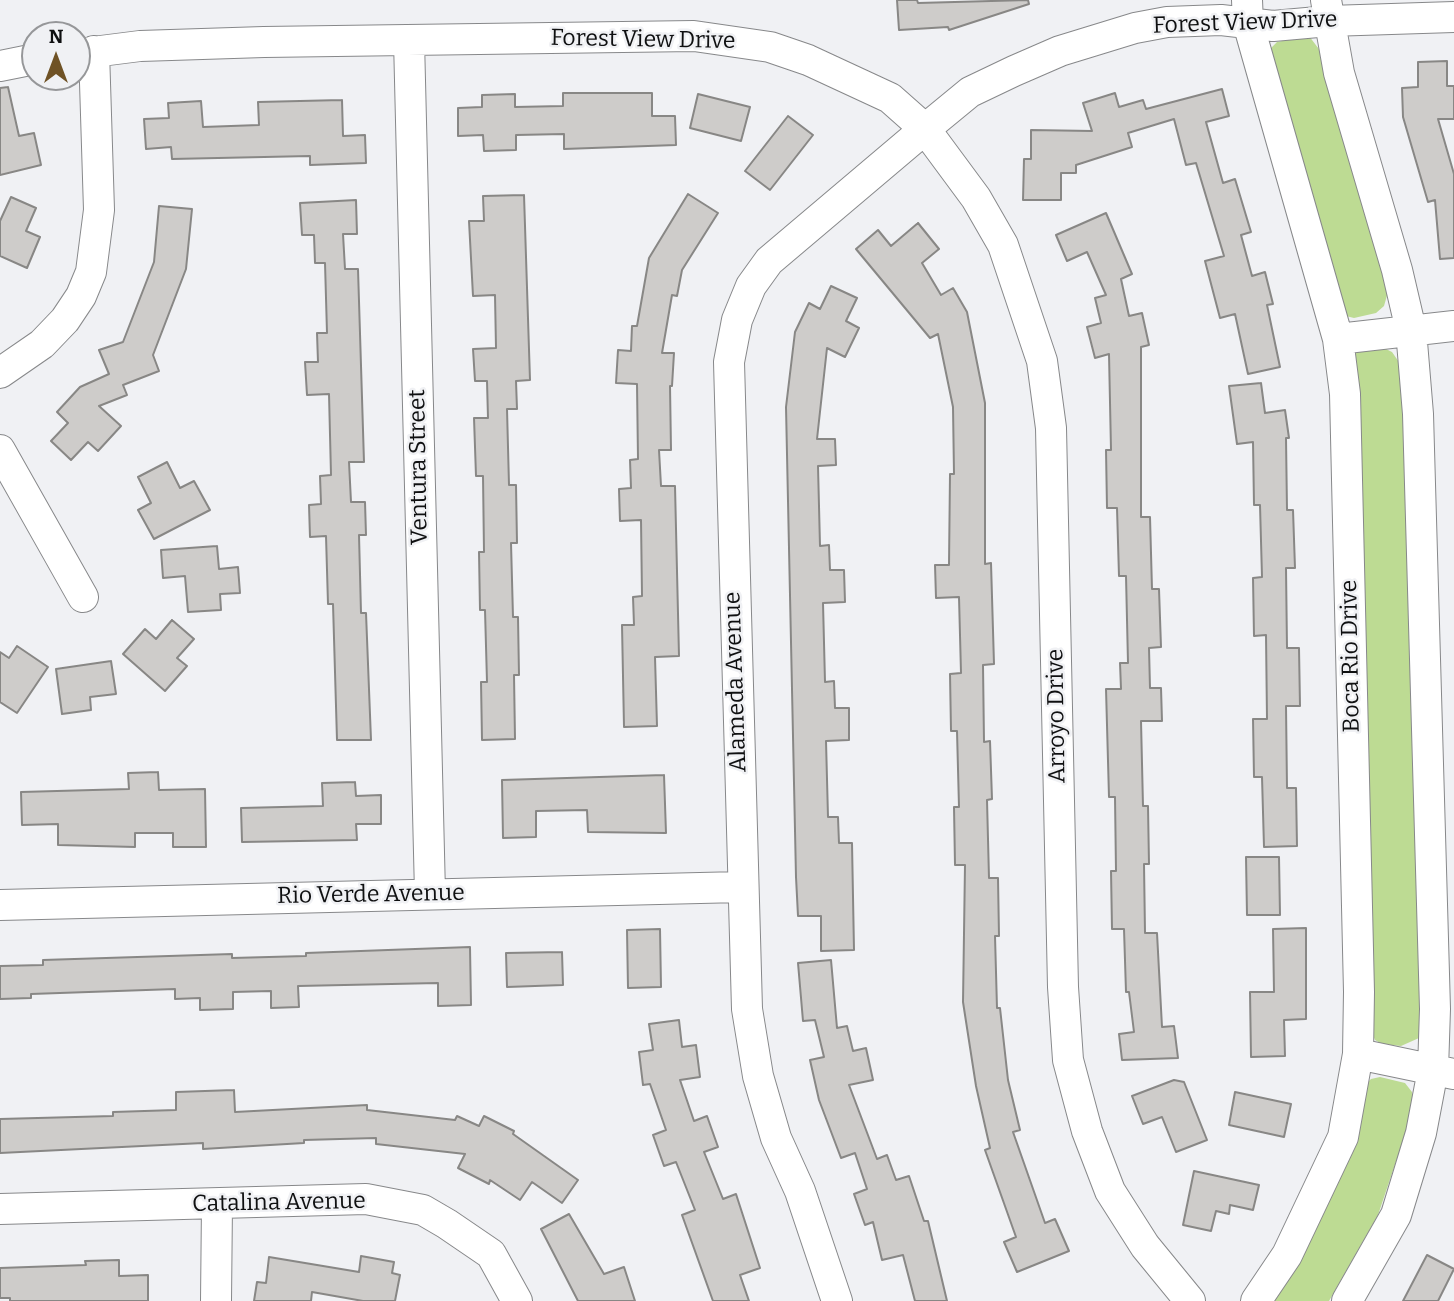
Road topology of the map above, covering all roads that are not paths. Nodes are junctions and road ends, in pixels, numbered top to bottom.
1 (1327, 10) edge
2 (1247, 11) edge
3 (1454, 17) edge
4 (409, 40) junction
5 (91, 51) edge
6 (21, 62) edge
7 (0, 66) edge
8 (89, 91) edge
9 (925, 129) junction
10 (1454, 326) edge
11 (1411, 330) junction
12 (1338, 339) junction
13 (0, 373) edge
14 (0, 450) edge
15 (83, 597) dead end
16 (741, 887) junction
17 (429, 893) junction
18 (0, 905) edge
19 (1358, 1054) junction
20 (1444, 1072) edge
21 (218, 1204) junction
22 (0, 1209) edge
23 (216, 1301) edge
24 (517, 1301) edge
25 (837, 1301) edge
26 (1190, 1301) edge
27 (1256, 1301) edge
28 (1348, 1301) edge

1 - 2 street, Forest View Drive
1 - 3 street, Forest View Drive
1 - 11 street
2 - 9 street, Forest View Drive
2 - 12 street, Boca Rio Drive
4 - 5 street, Forest View Drive
4 - 9 street, Forest View Drive
4 - 17 street, Ventura Street
6 - 7 street
8 - 13 street
9 - 16 street, Alameda Avenue
9 - 26 street, Arroyo Drive
10 - 11 street
11 - 12 street
11 - 20 street
12 - 19 street, Boca Rio Drive
14 - 15 street
16 - 17 street, Rio Verde Avenue
16 - 25 street, Alameda Avenue
17 - 18 street, Rio Verde Avenue
19 - 20 street
19 - 27 street, Boca Rio Drive
20 - 28 street
21 - 22 street, Catalina Avenue
21 - 23 street
21 - 24 street, Catalina Avenue

